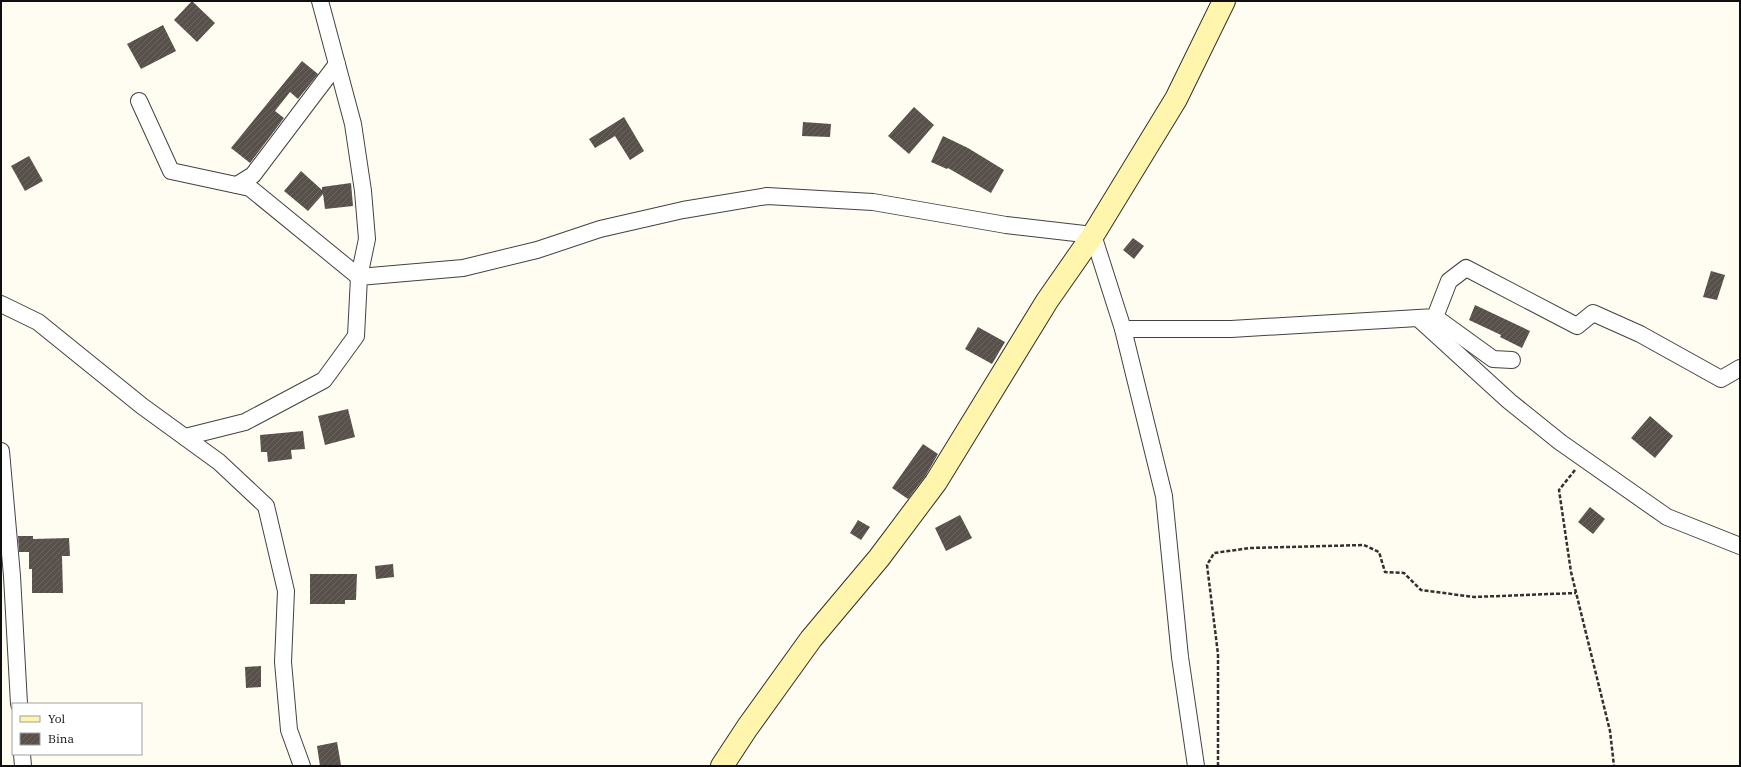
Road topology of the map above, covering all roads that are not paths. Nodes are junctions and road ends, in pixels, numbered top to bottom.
1 (320, 1) edge
2 (1224, 1) edge
3 (337, 64) junction
4 (139, 101) dead end
5 (237, 185) junction
6 (1093, 235) junction
7 (359, 277) junction
8 (1, 304) edge
9 (1435, 317) junction
10 (1418, 318) junction
11 (1123, 329) junction
12 (1512, 360) dead end
13 (1740, 368) edge
14 (186, 437) junction
15 (1, 451) edge
16 (1740, 546) edge
17 (19, 703) edge
18 (22, 755) edge
19 (23, 766) edge
20 (302, 766) edge
21 (722, 766) edge
22 (1196, 766) edge

1 - 3 street
2 - 6 street
3 - 5 street
3 - 7 street
4 - 5 street
5 - 7 street
6 - 7 street
6 - 11 street
6 - 21 street
7 - 14 street
8 - 14 street
9 - 10 street
9 - 12 street
9 - 13 street
10 - 11 street
10 - 16 street
11 - 22 street
14 - 20 street
15 - 17 street
18 - 19 street

